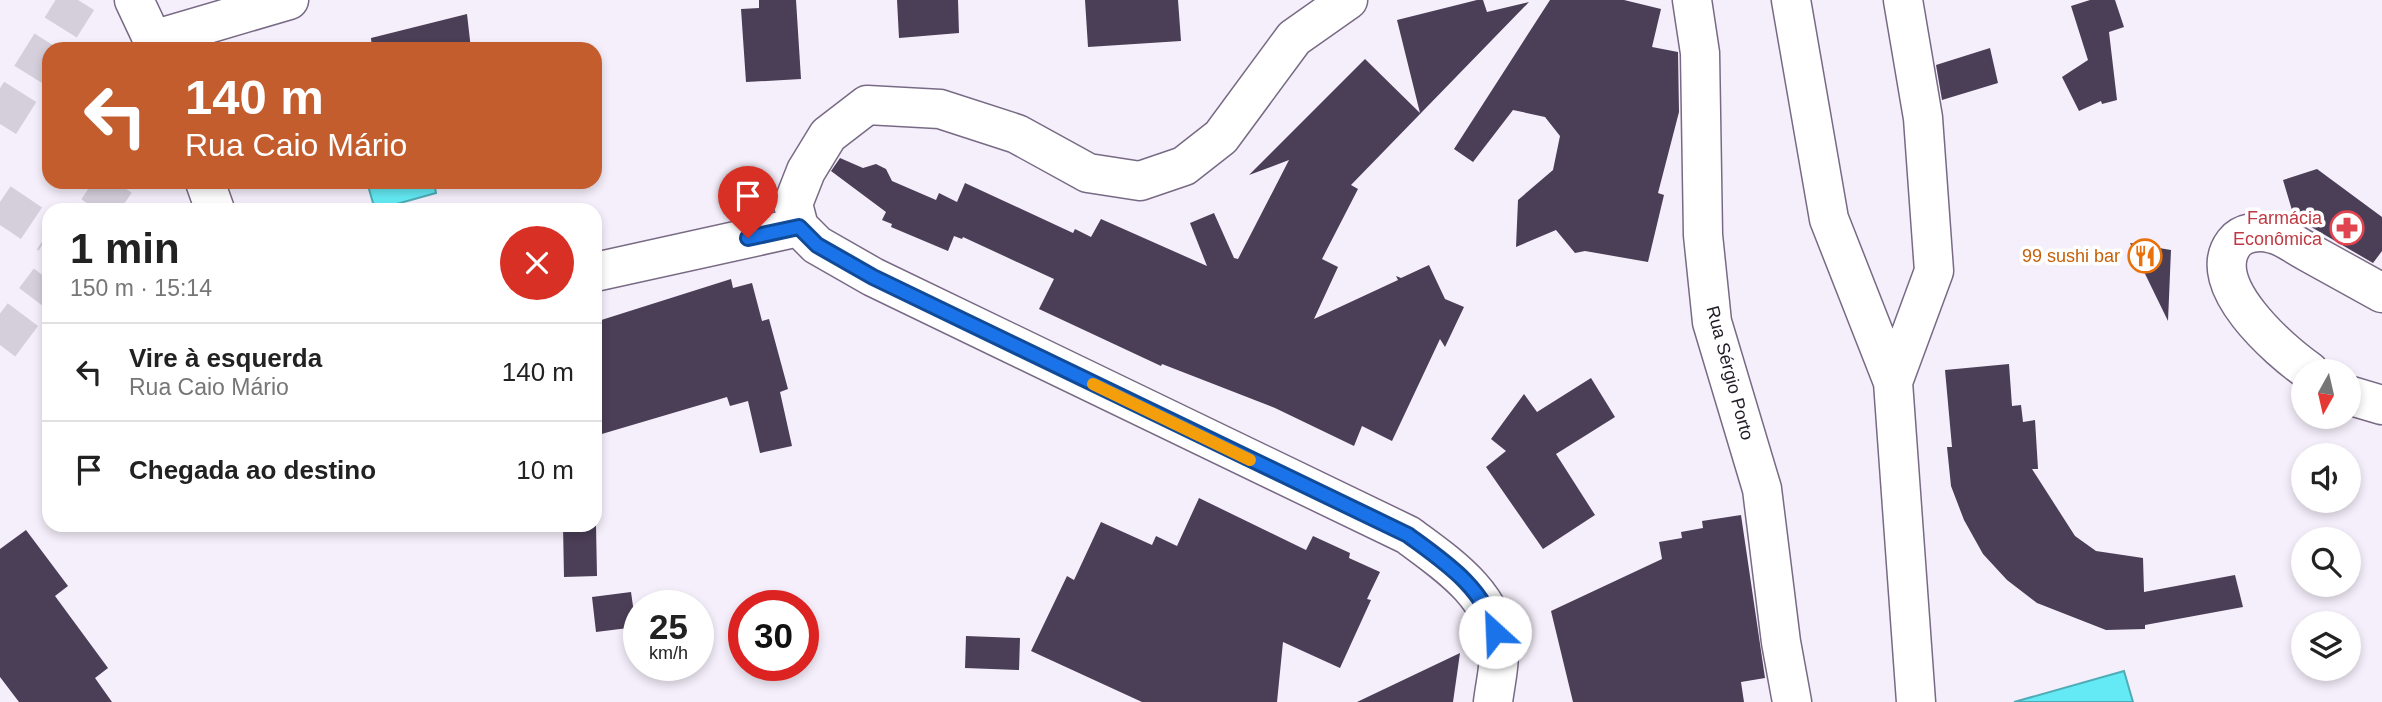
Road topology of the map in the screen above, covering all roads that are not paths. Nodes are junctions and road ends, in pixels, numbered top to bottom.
1 (134, 0) edge
2 (289, 0) edge
3 (1348, 0) edge
4 (1692, 0) edge
5 (1791, 0) edge
6 (1903, 0) edge
7 (154, 42) edge
8 (164, 42) edge
9 (799, 227) junction
10 (602, 270) edge
11 (2382, 293) edge
12 (2291, 359) edge
13 (1893, 383) junction
14 (2361, 399) edge
15 (2382, 405) edge
16 (1493, 702) edge
17 (1792, 702) edge
18 (1916, 702) edge

1 - 7 street
2 - 8 street
3 - 9 street
4 - 17 street, Rua Sérgio Porto
5 - 13 street
6 - 13 street
9 - 10 street
9 - 16 street
11 - 12 street
13 - 18 street
14 - 15 street

